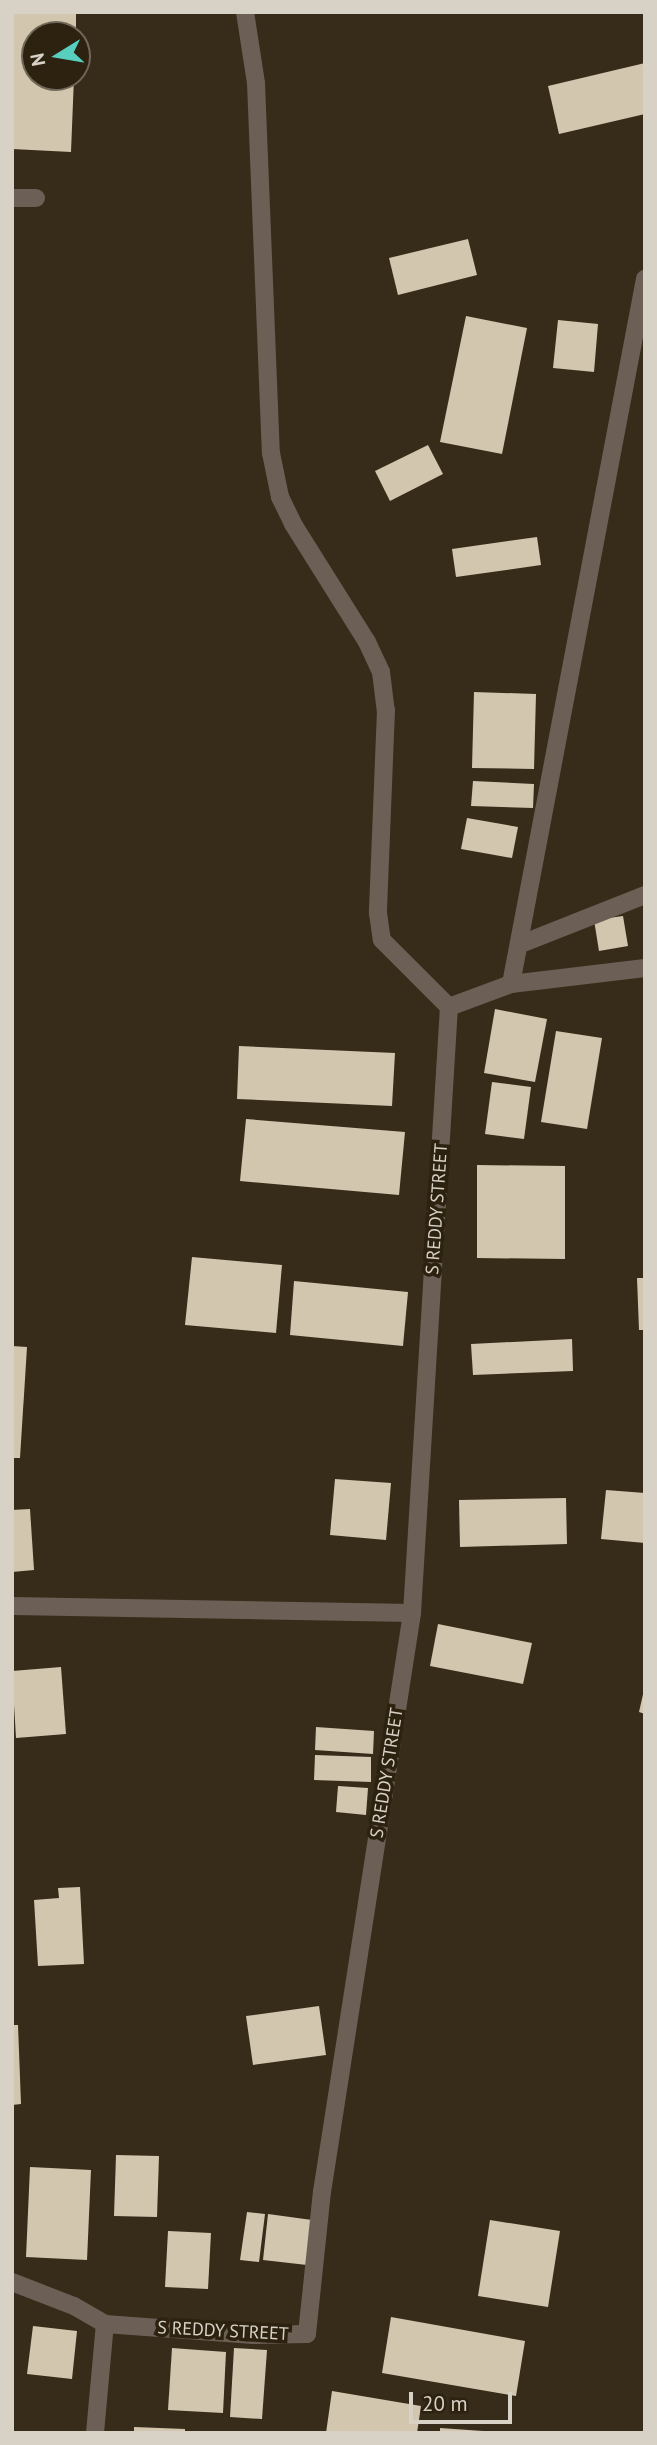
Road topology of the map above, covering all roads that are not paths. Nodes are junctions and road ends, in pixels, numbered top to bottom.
1 (245, 12) edge
2 (12, 198) edge
3 (36, 198) dead end
4 (645, 279) edge
5 (645, 895) edge
6 (520, 944) junction
7 (645, 968) edge
8 (511, 985) junction
9 (449, 1007) junction
10 (12, 1606) edge
11 (412, 1613) junction
12 (12, 2282) edge
13 (105, 2324) junction
14 (95, 2433) edge

1 - 9 street
2 - 3 street
4 - 6 street
5 - 6 street
6 - 8 street
7 - 8 street
8 - 9 street
9 - 11 street, S REDDY STREET
10 - 11 street
11 - 13 street, S REDDY STREET
12 - 13 street
13 - 14 street

